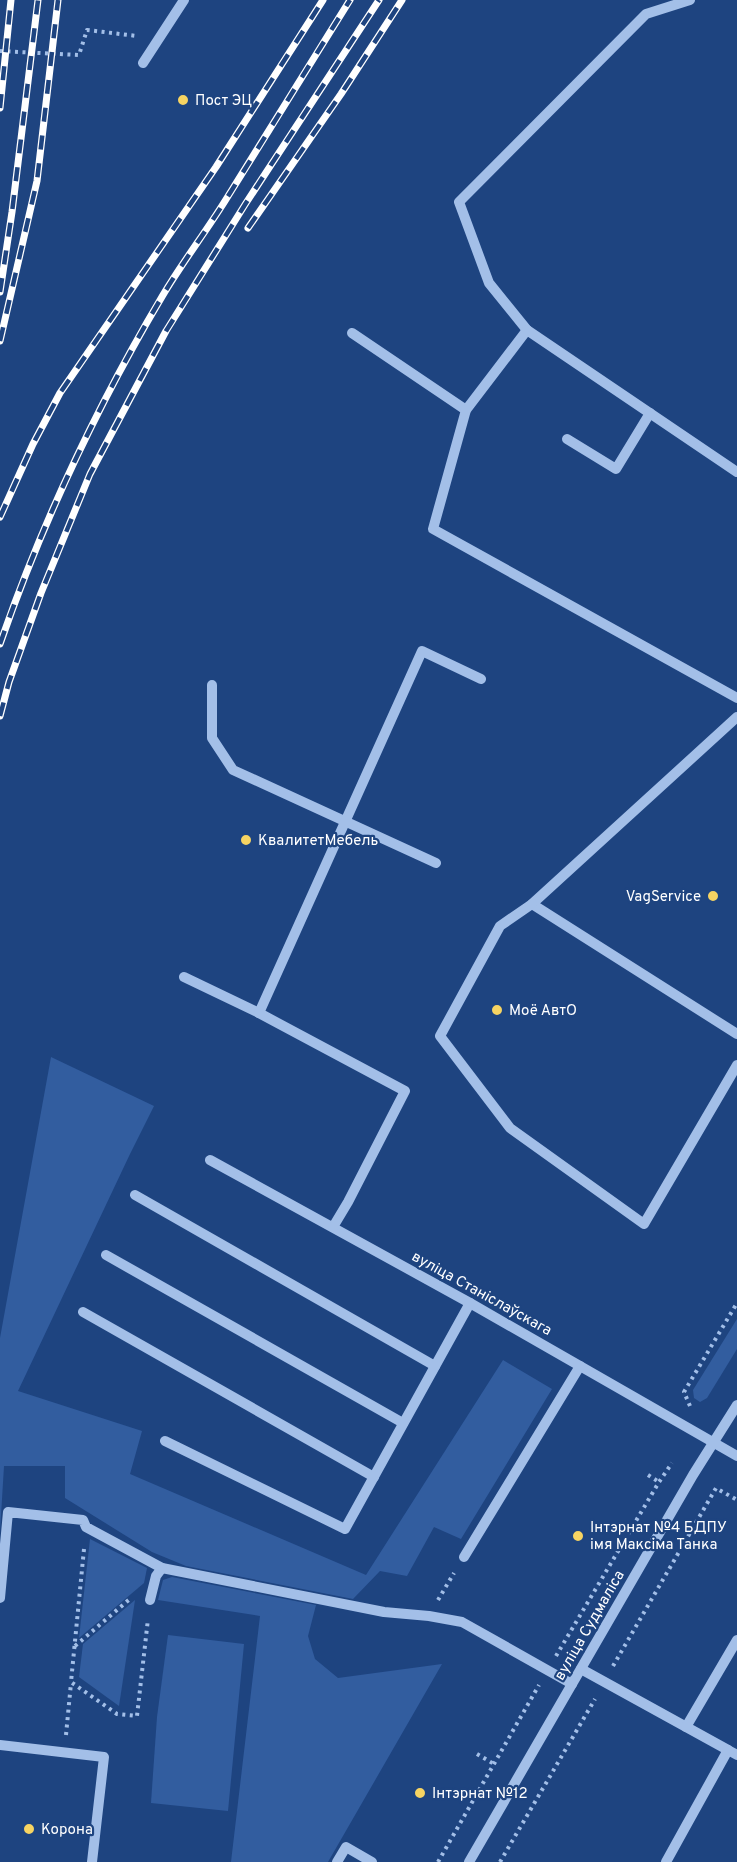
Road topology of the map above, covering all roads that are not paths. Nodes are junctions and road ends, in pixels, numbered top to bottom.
1 (184, 0) edge
2 (690, 0) edge
3 (143, 63) dead end
4 (527, 330) junction
5 (352, 333) dead end
6 (466, 410) junction
7 (650, 413) junction
8 (567, 439) dead end
9 (737, 472) edge
10 (481, 679) dead end
11 (212, 685) dead end
12 (737, 698) edge
13 (737, 717) edge
14 (346, 821) junction
15 (436, 863) dead end
16 (532, 904) junction
17 (184, 977) dead end
18 (259, 1013) junction
19 (737, 1034) edge
20 (737, 1065) edge
21 (210, 1160) dead end
22 (135, 1195) dead end
23 (333, 1227) junction
24 (106, 1255) dead end
25 (470, 1303) junction
26 (83, 1312) dead end
27 (435, 1366) junction
28 (580, 1366) junction
29 (737, 1405) edge
30 (403, 1423) junction
31 (165, 1441) dead end
32 (714, 1442) junction
33 (737, 1456) edge
34 (374, 1477) junction
35 (464, 1557) road end
36 (159, 1572) junction
37 (0, 1598) edge
38 (150, 1600) road end
39 (737, 1640) edge
40 (581, 1669) junction
41 (572, 1684) junction
42 (686, 1727) junction
43 (0, 1745) edge
44 (732, 1753) edge
45 (92, 1862) edge
46 (337, 1862) edge
47 (372, 1862) edge
48 (469, 1862) edge
49 (666, 1862) edge

1 - 3 street
2 - 4 street
4 - 6 street
4 - 7 street
5 - 6 street
6 - 12 street
7 - 8 street
7 - 9 street
10 - 14 street
11 - 14 street
13 - 16 street
14 - 15 street
14 - 18 street
16 - 19 street
16 - 20 street
17 - 18 street
18 - 23 street
21 - 23 street, вуліца Станіслаўскага
22 - 27 street
23 - 25 street, вуліца Станіслаўскага
24 - 30 street
25 - 27 street
25 - 28 street, вуліца Станіслаўскага
26 - 34 street
27 - 30 street
28 - 32 street, вуліца Станіслаўскага
28 - 35 street
29 - 32 street, вуліца Судмаліса
30 - 34 street
31 - 34 street
32 - 33 street, вуліца Станіслаўскага
32 - 40 street, вуліца Судмаліса
36 - 37 street
36 - 38 street
36 - 41 street
39 - 42 street
40 - 41 street, вуліца Судмаліса
40 - 42 street
41 - 48 street, вуліца Судмаліса
42 - 44 street
43 - 45 street
44 - 49 street
46 - 47 street

